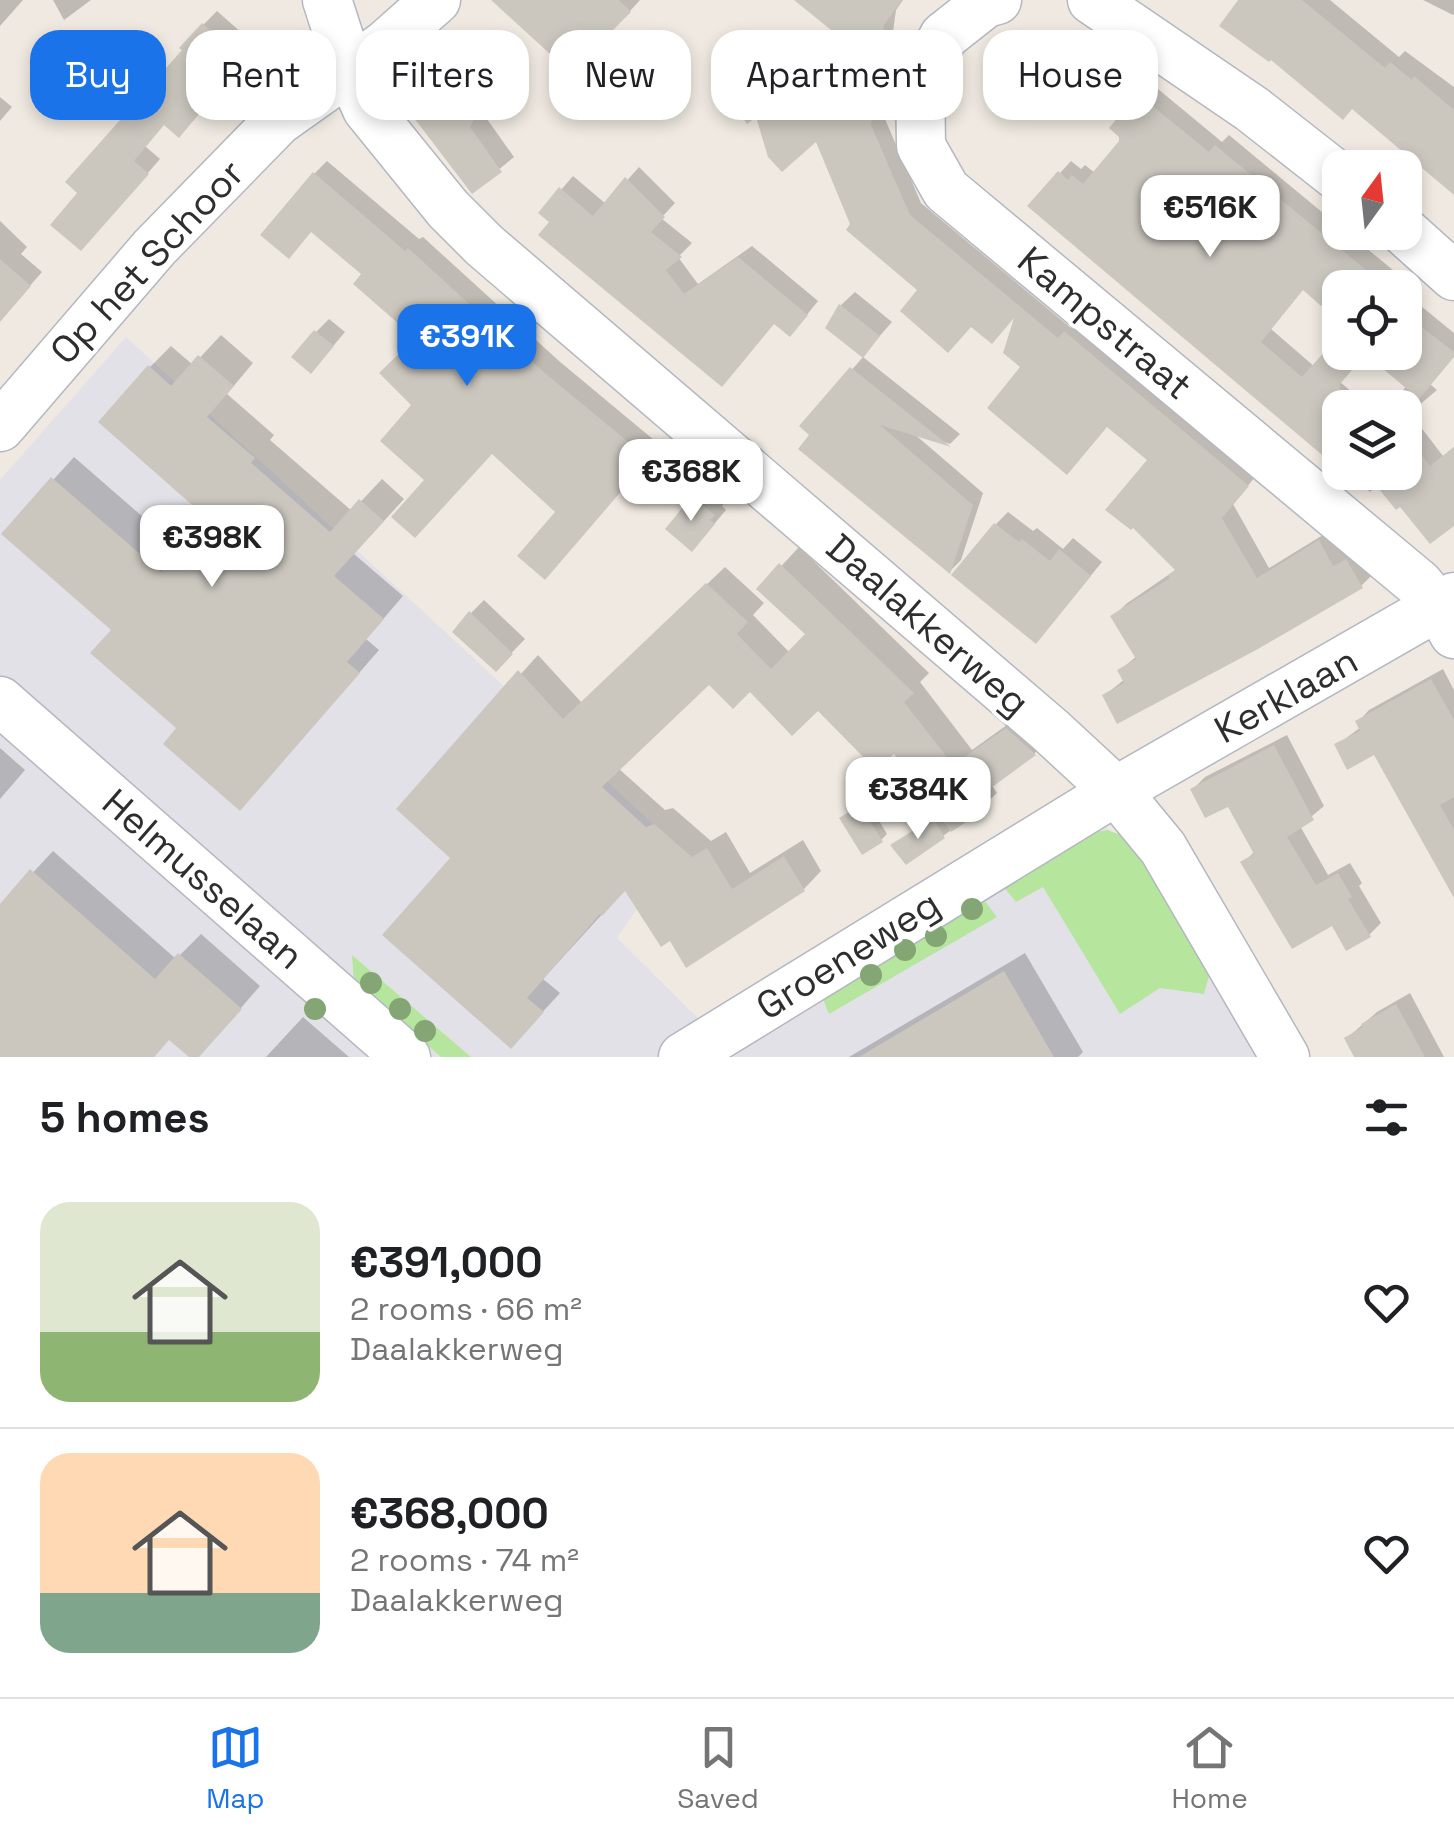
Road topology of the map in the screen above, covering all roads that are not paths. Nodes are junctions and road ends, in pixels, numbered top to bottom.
1 (327, 0) edge
2 (436, 0) edge
3 (997, 0) edge
4 (1092, 0) edge
5 (350, 70) junction
6 (1322, 164) edge
7 (1422, 247) edge
8 (1454, 276) edge
9 (0, 427) edge
10 (1449, 613) edge
11 (0, 700) edge
12 (1116, 791) junction
13 (406, 1057) edge
14 (683, 1057) edge
15 (1285, 1057) edge

1 - 5 street, Daalakkerweg
2 - 5 street, Op het Schoor
3 - 10 street, Kampstraat
4 - 6 street
5 - 9 street, Op het Schoor
5 - 12 street, Daalakkerweg
7 - 8 street
10 - 12 street, Kerklaan
11 - 13 street, Helmusselaan
12 - 14 street, Groeneweg
12 - 15 street, Daalakkerweg

